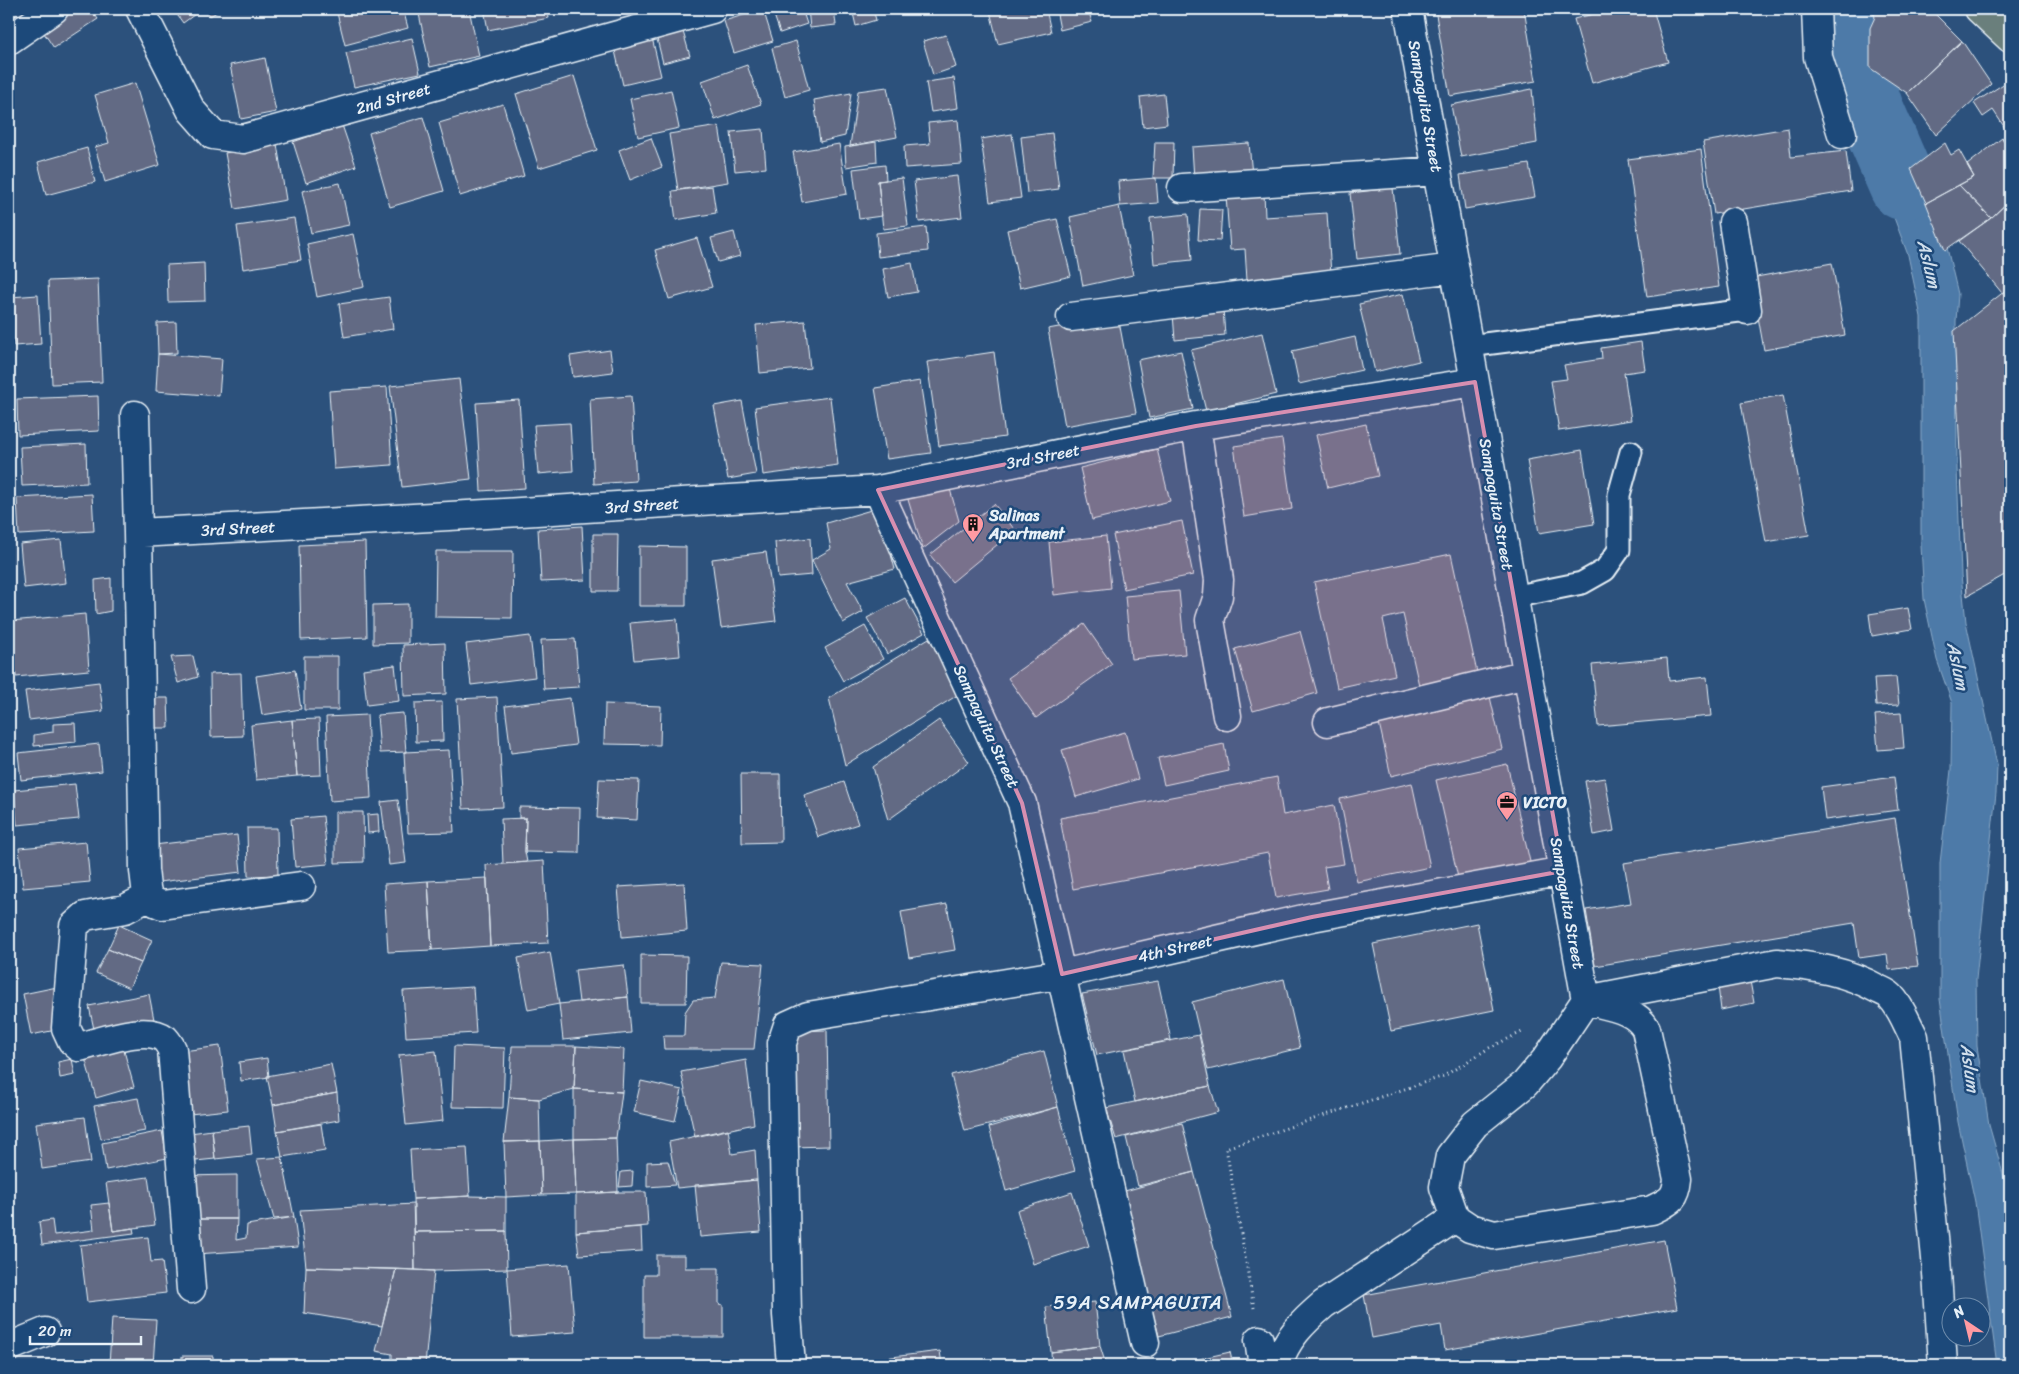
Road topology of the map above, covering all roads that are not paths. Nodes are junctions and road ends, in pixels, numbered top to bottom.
1 (54, 9) edge
2 (140, 9) edge
3 (712, 9) edge
4 (1408, 9) edge
5 (1816, 9) edge
6 (1979, 9) edge
7 (2010, 38) edge
8 (9, 40) edge
9 (1842, 134) dead end
10 (1438, 171) junction
11 (1182, 188) dead end
12 (1733, 222) dead end
13 (1454, 268) junction
14 (1746, 310) joint
15 (1071, 317) dead end
16 (1469, 346) junction
17 (1475, 382) junction
18 (135, 415) dead end
19 (1196, 426) junction
20 (1631, 452) dead end
21 (878, 490) junction
22 (138, 533) junction
23 (1513, 597) junction
24 (1527, 674) junction
25 (1227, 716) dead end
26 (1328, 722) dead end
27 (1563, 871) junction
28 (146, 884) junction
29 (301, 886) dead end
30 (1062, 974) junction
31 (1685, 980) junction
32 (1586, 1000) junction
33 (1646, 1029) junction
34 (1455, 1218) junction
35 (191, 1289) dead end
36 (45, 1332) dead end
37 (1145, 1343) dead end
38 (9, 1347) edge
39 (791, 1365) edge
40 (1278, 1365) edge
41 (1943, 1365) edge

1 - 8 street
2 - 3 street, 2nd Street
4 - 10 street, Sampaguita Street
5 - 9 street
6 - 7 main road
10 - 11 street
10 - 13 street, Sampaguita Street
12 - 14 street
13 - 15 street
13 - 16 street, Sampaguita Street
14 - 16 lane
16 - 17 street, Sampaguita Street
17 - 19 street, 3rd Street
17 - 23 street, Sampaguita Street
18 - 22 street
19 - 21 street, 3rd Street
19 - 25 street
20 - 23 lane
21 - 22 street, 3rd Street
21 - 30 street, Sampaguita Street
22 - 28 street
23 - 24 street, Sampaguita Street
24 - 26 street
24 - 27 street, Sampaguita Street
27 - 30 street, 4th Street
27 - 32 street, Sampaguita Street
28 - 29 street
28 - 35 street
30 - 37 street, Sampaguita Street
30 - 39 street, 4th Street
31 - 32 street
31 - 33 street
31 - 41 street
32 - 33 street
32 - 34 street
33 - 34 street
34 - 40 street
36 - 38 street

